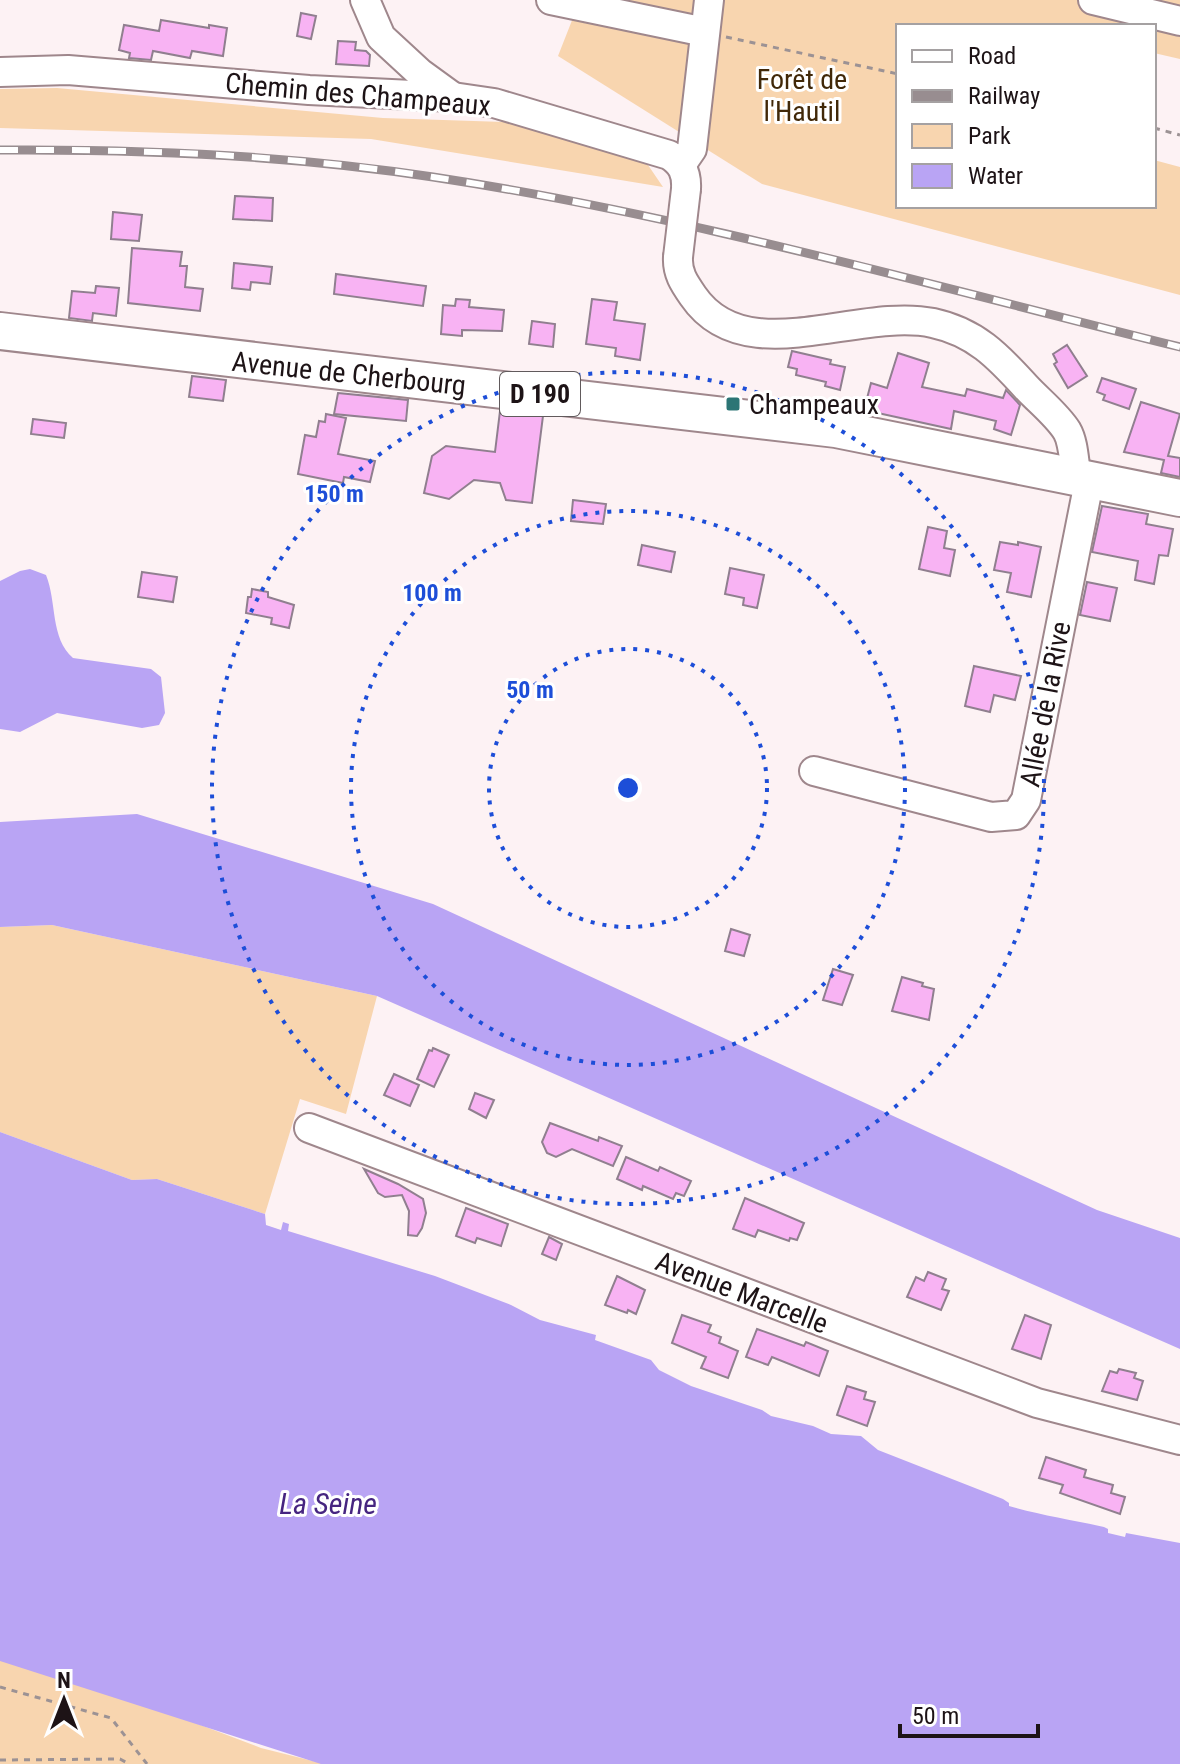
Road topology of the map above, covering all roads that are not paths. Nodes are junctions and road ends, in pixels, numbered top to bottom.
1 (365, 0) edge
2 (551, 0) edge
3 (709, 0) edge
4 (1093, 0) edge
5 (1180, 21) edge
6 (705, 32) junction
7 (0, 72) edge
8 (453, 97) junction
9 (684, 177) junction
10 (0, 331) edge
11 (1083, 480) junction
12 (1180, 498) edge
13 (814, 771) dead end
14 (309, 1128) dead end
15 (1180, 1440) edge

1 - 8 street
2 - 6 street
3 - 6 street
4 - 5 street
6 - 9 street
7 - 8 street, Chemin des Champeaux
8 - 9 street, Chemin des Champeaux
9 - 11 street, bridge
10 - 11 main road, Avenue de Cherbourg / D 190
11 - 12 main road, D 190
11 - 13 street, Allée de la Rive
14 - 15 street, Avenue Marcelle

